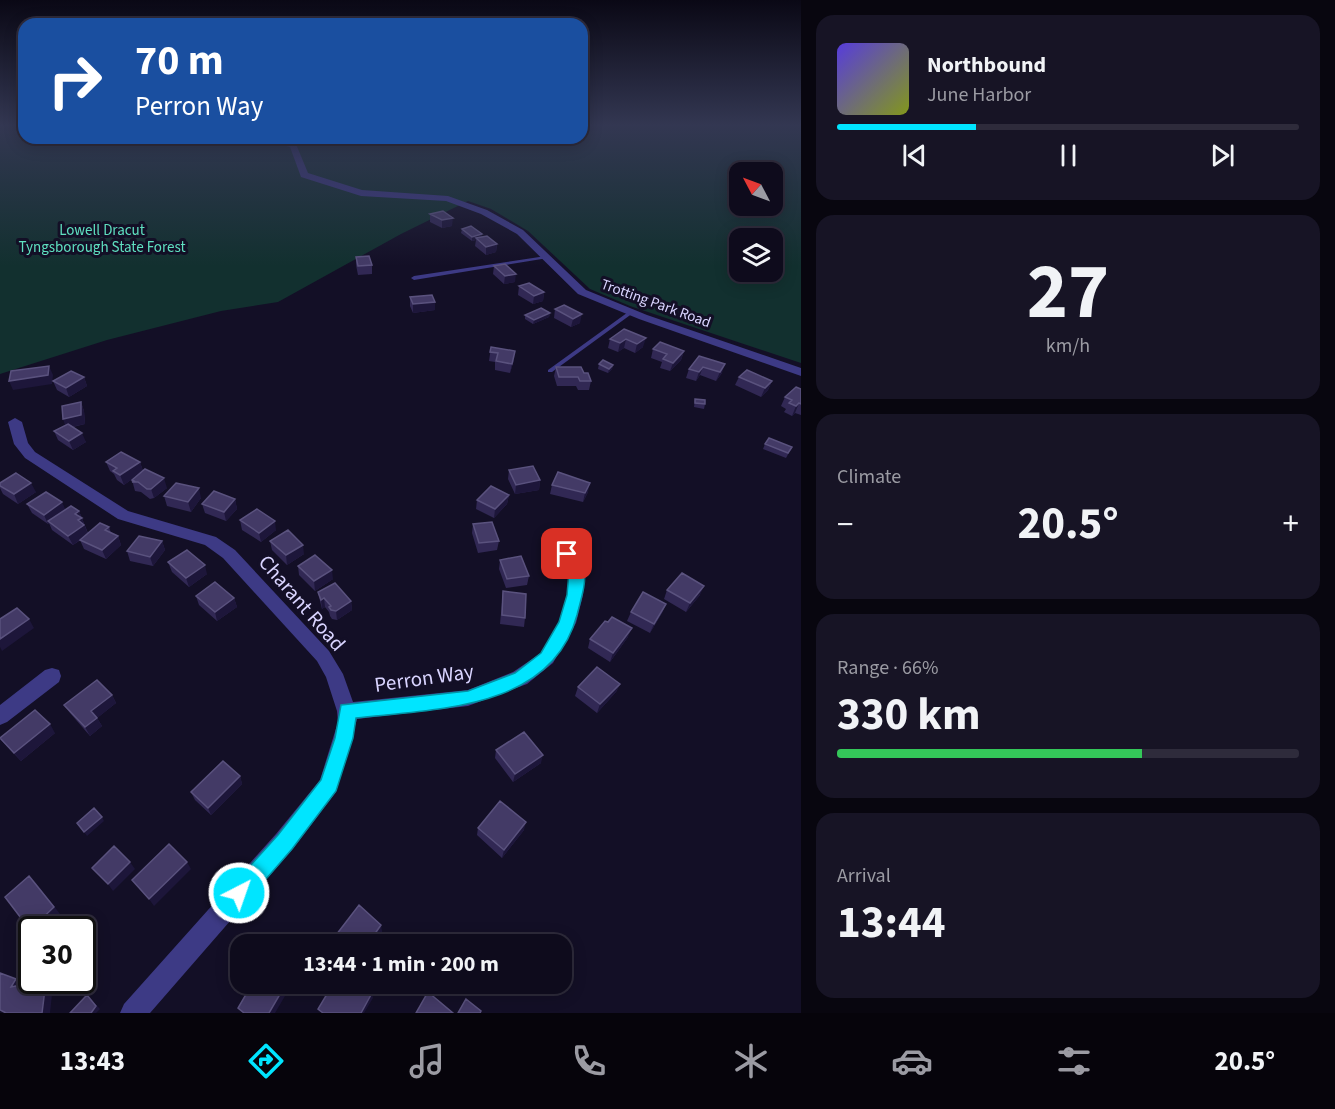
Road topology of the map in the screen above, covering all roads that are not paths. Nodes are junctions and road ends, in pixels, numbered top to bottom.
1 (303, 172) edge
2 (546, 257) junction
3 (414, 278) dead end
4 (631, 312) junction
5 (550, 371) dead end
6 (801, 372) edge
7 (15, 422) dead end
8 (557, 537) dead end
9 (52, 676) dead end
10 (347, 711) junction
11 (0, 716) edge
12 (134, 1013) edge

1 - 2 street, Trotting Park Road
2 - 3 lane
2 - 4 street, Trotting Park Road
4 - 5 lane
4 - 6 street, Trotting Park Road
7 - 10 street, Charant Road
8 - 10 street, Perron Way
9 - 11 street
10 - 12 street, Charant Road

